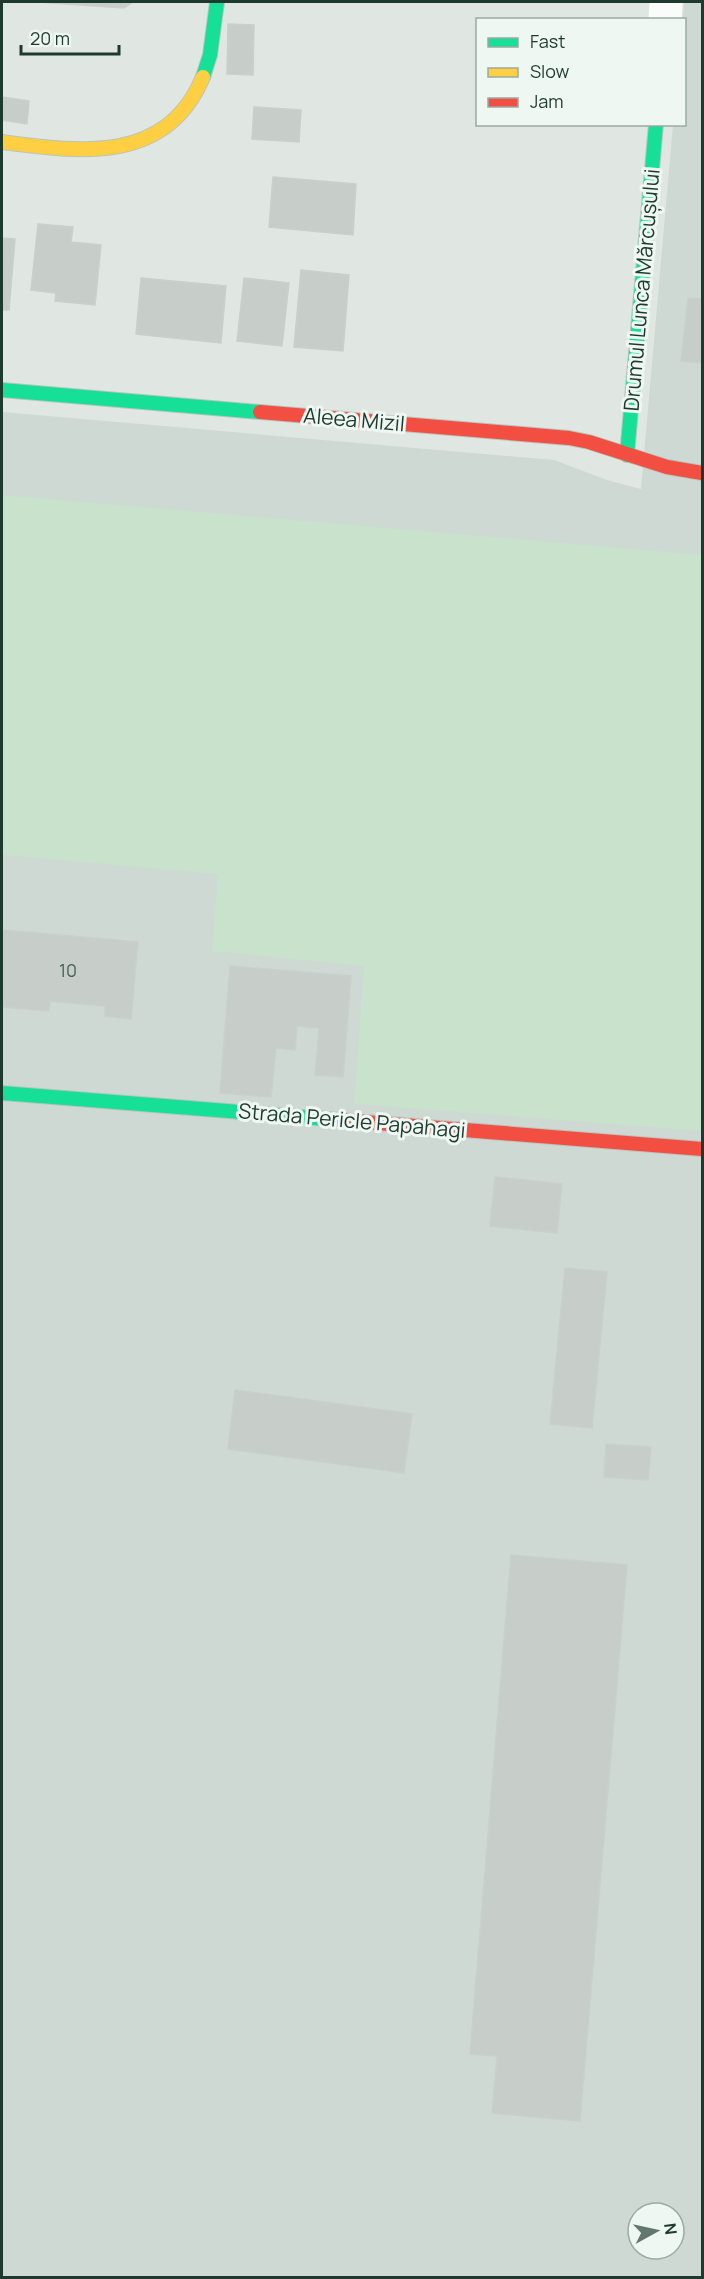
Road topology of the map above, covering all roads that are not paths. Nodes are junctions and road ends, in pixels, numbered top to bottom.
1 (217, 2) edge
2 (666, 2) edge
3 (665, 18) edge
4 (656, 126) edge
5 (2, 142) edge
6 (2, 390) edge
7 (627, 455) junction
8 (702, 473) edge
9 (2, 1093) edge
10 (702, 1149) edge

1 - 5 street
2 - 3 street
4 - 7 street, Drumul Lunca Mărcușului
6 - 7 street, Aleea Mizil
7 - 8 street, Aleea Mizil
9 - 10 street, Strada Pericle Papahagi

